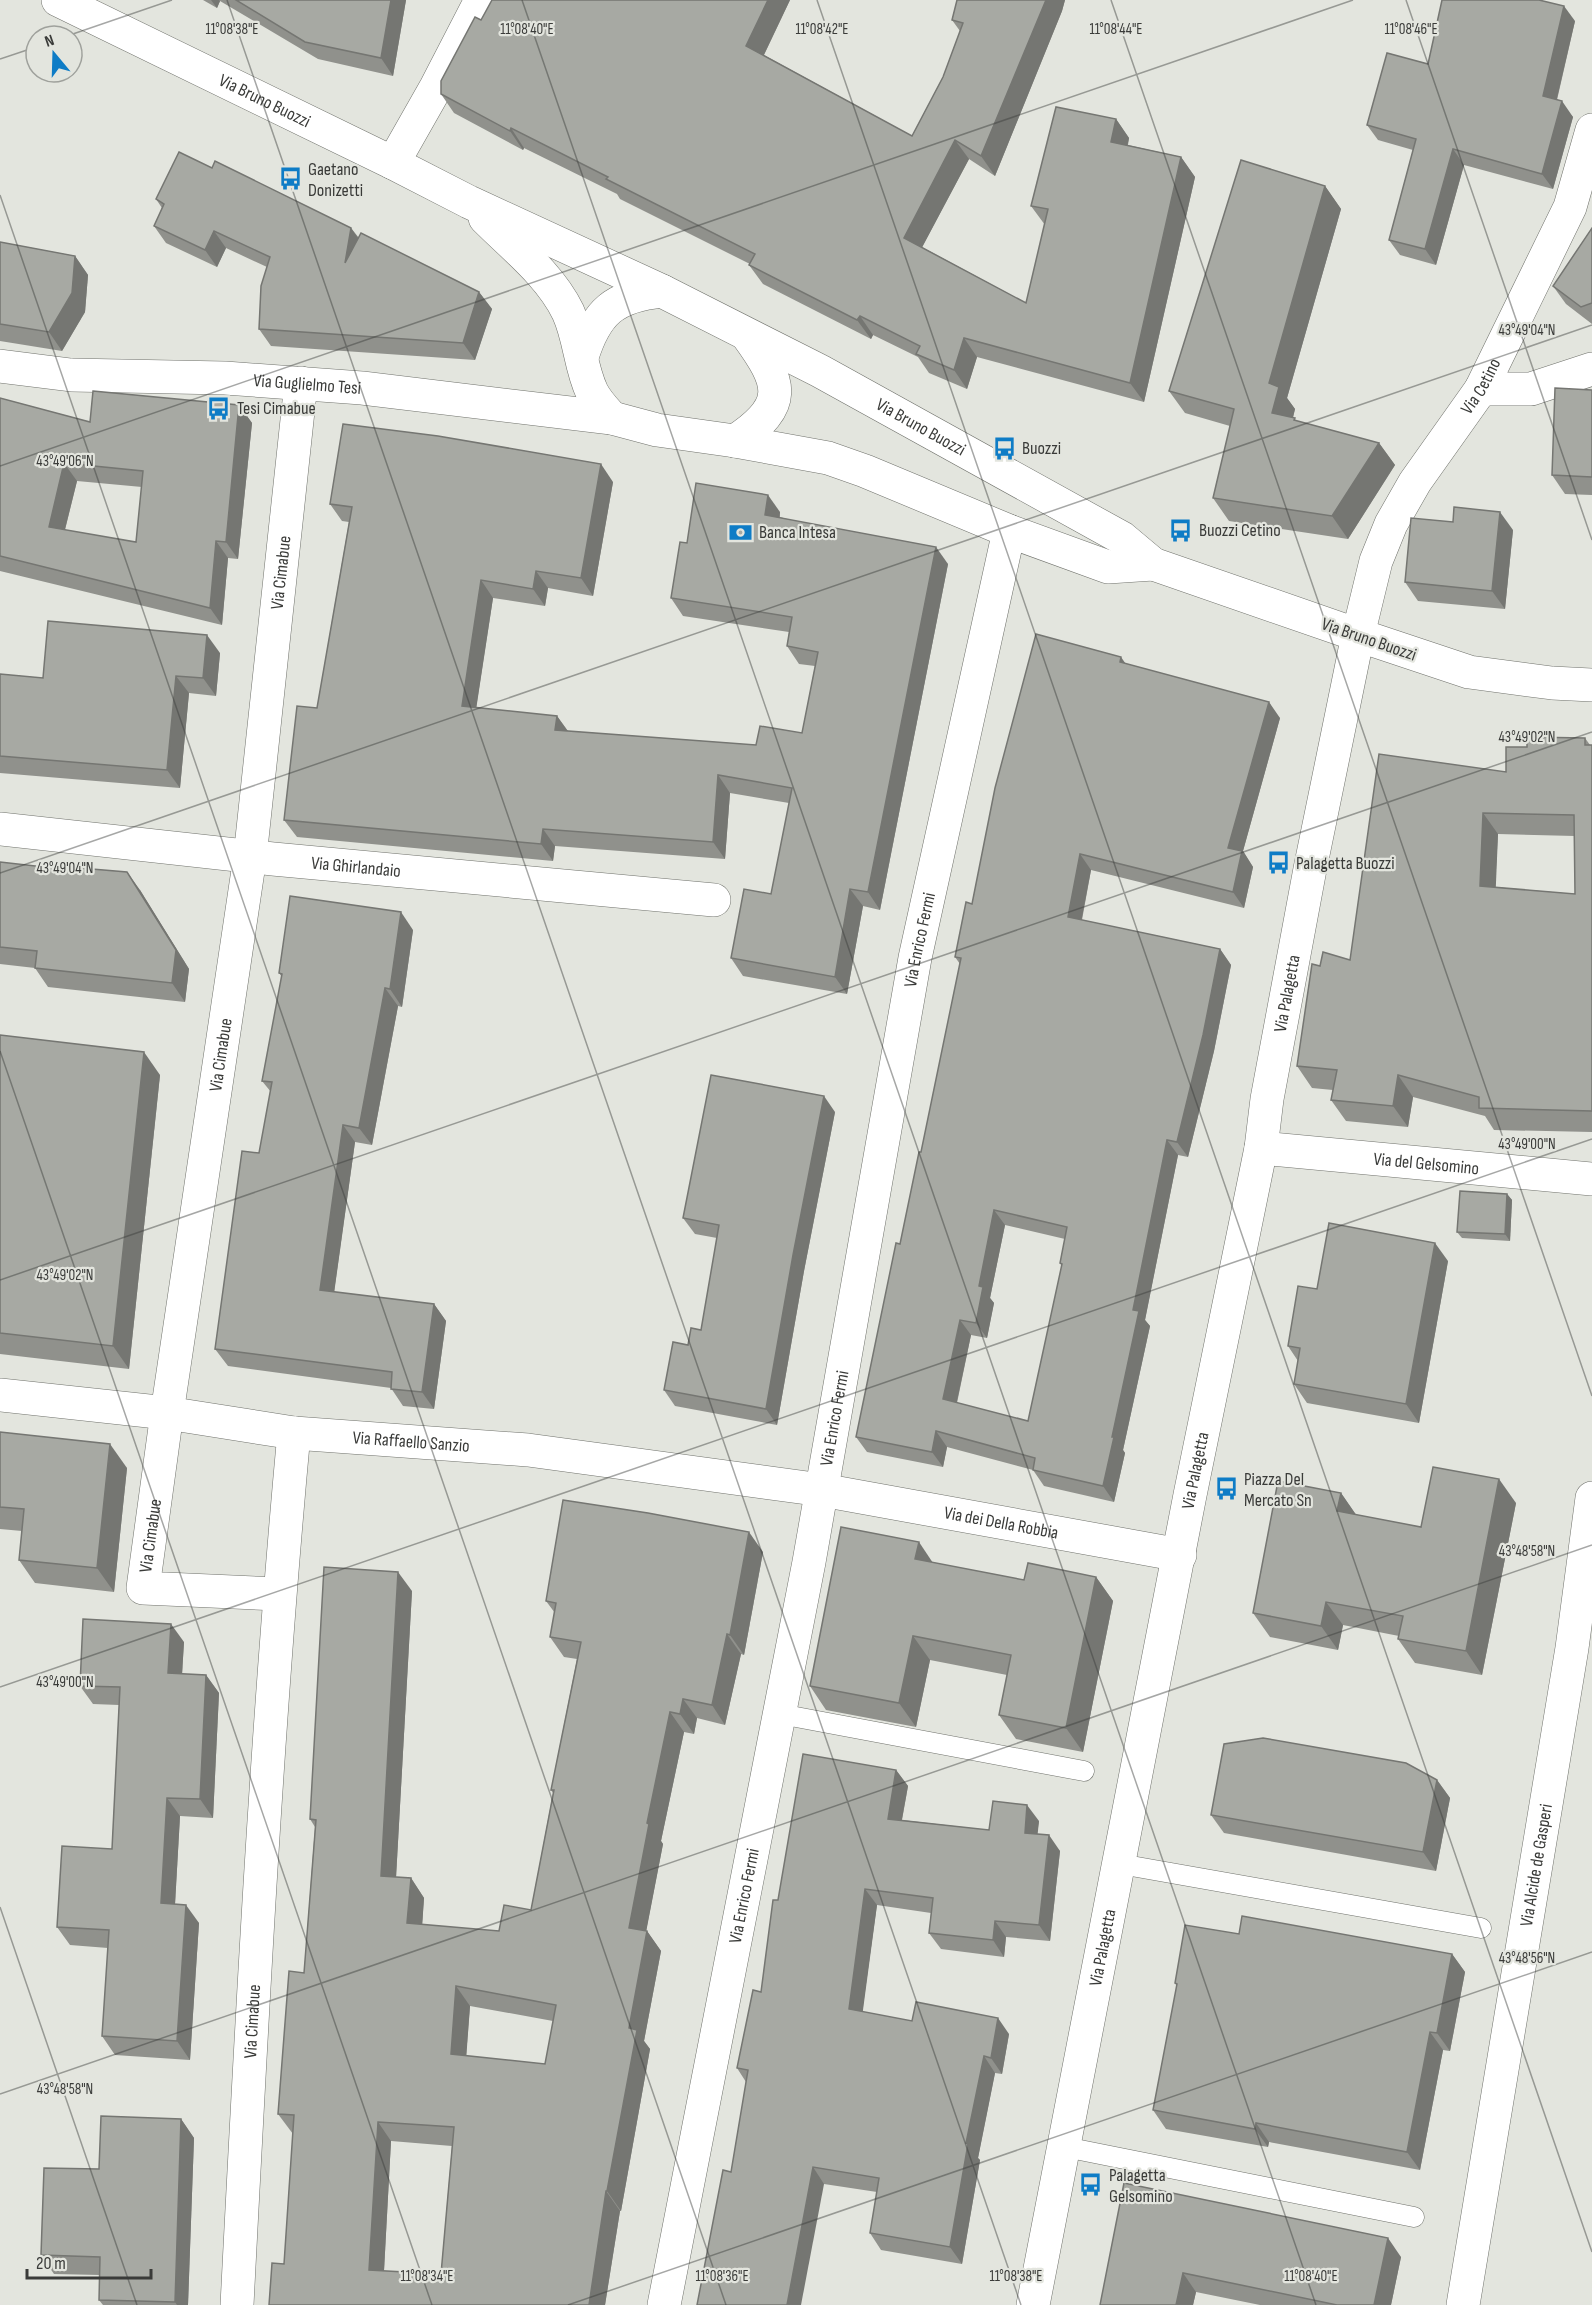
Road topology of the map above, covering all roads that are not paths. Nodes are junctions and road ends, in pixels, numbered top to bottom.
1 (58, 0) edge
2 (481, 0) edge
3 (1592, 130) edge
4 (393, 163) junction
5 (469, 202) junction
6 (662, 291) junction
7 (747, 335) junction
8 (582, 357) junction
9 (0, 366) edge
10 (1592, 369) edge
11 (301, 383) junction
12 (1480, 389) junction
13 (612, 418) junction
14 (735, 441) junction
15 (1009, 531) junction
16 (1153, 564) junction
17 (1358, 635) junction
18 (1592, 685) edge
19 (0, 829) edge
20 (250, 857) junction
21 (714, 900) dead end
22 (1261, 1148) junction
23 (1592, 1179) edge
24 (0, 1395) edge
25 (167, 1413) junction
26 (294, 1433) junction
27 (822, 1490) junction
28 (1592, 1498) edge
29 (1180, 1555) junction
30 (279, 1594) junction
31 (780, 1714) junction
32 (1084, 1771) dead end
33 (1120, 1864) junction
34 (1480, 1928) dead end
35 (1065, 2147) junction
36 (1414, 2217) dead end
37 (237, 2305) edge
38 (664, 2305) edge
39 (1033, 2305) edge
40 (1463, 2305) edge

1 - 4 street, Via Bruno Buozzi
2 - 4 street
3 - 12 street, Via Cetino
4 - 5 street, Via Bruno Buozzi
5 - 6 street, Via Bruno Buozzi
5 - 8 street, Via Bruno Buozzi
6 - 7 street, Via Bruno Buozzi
6 - 8 street
7 - 14 street, Via Bruno Buozzi
7 - 16 street, Via Bruno Buozzi
8 - 13 street, Via Bruno Buozzi
9 - 11 street, Via Guglielmo Tesi
10 - 12 street
11 - 13 street, Via Guglielmo Tesi
11 - 20 street, Via Cimabue
12 - 17 street, Via Cetino
13 - 14 street, Via Bruno Buozzi
14 - 15 street, Via Bruno Buozzi
15 - 16 street, Via Bruno Buozzi
15 - 27 street, Via Enrico Fermi
16 - 17 street, Via Bruno Buozzi
17 - 18 street, Via Bruno Buozzi
17 - 22 street, Via Palagetta
19 - 20 street, Via Ghirlandaio
20 - 21 street, Via Ghirlandaio
20 - 25 street, Via Cimabue
22 - 23 street, Via del Gelsomino
22 - 29 street, Via Palagetta
24 - 25 street, Via Raffaello Sanzio
25 - 26 street, Via Raffaello Sanzio
25 - 30 street, Via Cimabue
26 - 27 street, Via Raffaello Sanzio
26 - 30 street, Via Cimabue
27 - 29 street, Via dei Della Robbia
27 - 31 street, Via Enrico Fermi
28 - 40 street, Via Alcide de Gasperi
29 - 33 street, Via Palagetta
30 - 37 street, Via Cimabue
31 - 32 lane
31 - 38 street, Via Enrico Fermi
33 - 34 lane
33 - 35 street, Via Palagetta
35 - 36 lane
35 - 39 street, Via Palagetta

